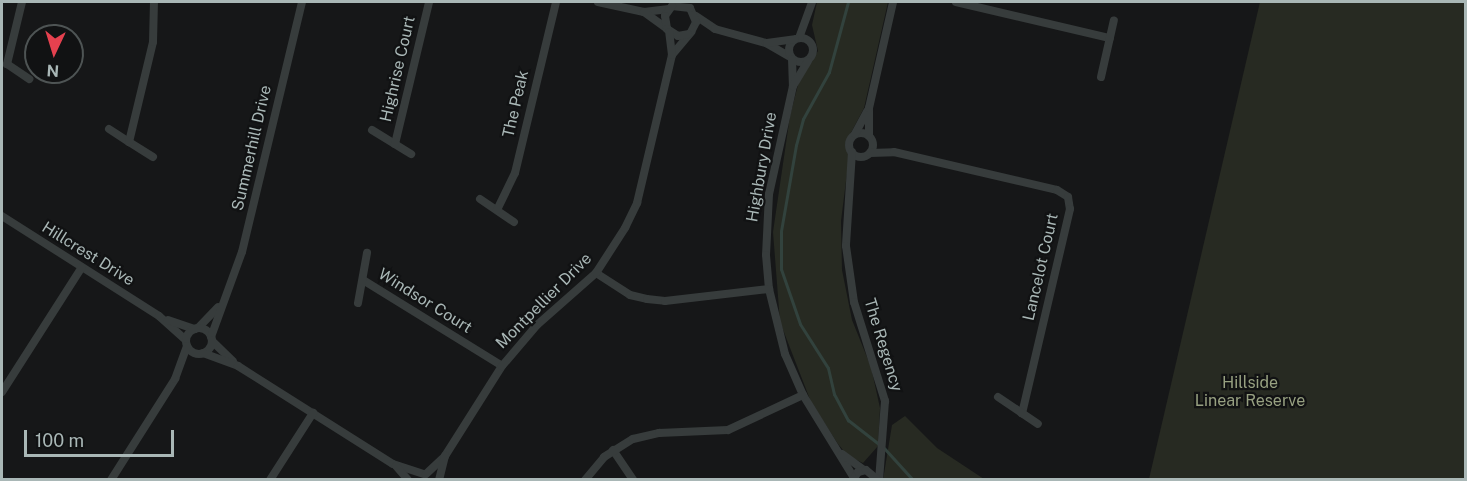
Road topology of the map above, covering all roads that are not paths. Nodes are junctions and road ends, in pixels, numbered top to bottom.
1 (22, 2) edge
2 (154, 2) edge
3 (302, 2) edge
4 (429, 2) edge
5 (556, 2) edge
6 (598, 2) edge
7 (691, 2) edge
8 (812, 2) edge
9 (893, 2) edge
10 (956, 2) edge
11 (673, 5) edge
12 (644, 12) junction
13 (694, 14) junction
14 (808, 20) junction
15 (1114, 20) dead end
16 (715, 29) junction
17 (668, 30) junction
18 (690, 33) junction
19 (1110, 38) junction
20 (797, 39) junction
21 (766, 43) junction
22 (811, 43) junction
23 (672, 55) junction
24 (791, 58) junction
25 (808, 61) junction
26 (4, 63) edge
27 (24, 76) edge
28 (1101, 77) dead end
29 (792, 86) junction
30 (869, 108) junction
31 (109, 129) dead end
32 (372, 130) dead end
33 (855, 134) junction
34 (871, 138) junction
35 (129, 142) junction
36 (396, 144) junction
37 (852, 152) junction
38 (894, 152) junction
39 (411, 154) dead end
40 (868, 154) junction
41 (153, 157) dead end
42 (853, 176) junction
43 (480, 199) dead end
44 (497, 210) junction
45 (2, 216) edge
46 (513, 222) dead end
47 (367, 253) dead end
48 (82, 267) junction
49 (596, 273) junction
50 (363, 280) junction
51 (769, 289) junction
52 (224, 300) junction
53 (358, 303) dead end
54 (159, 316) junction
55 (196, 329) junction
56 (211, 339) junction
57 (186, 343) junction
58 (201, 354) junction
59 (238, 366) junction
60 (502, 366) junction
61 (175, 379) junction
62 (2, 392) edge
63 (803, 395) junction
64 (998, 397) dead end
65 (313, 413) junction
66 (1022, 413) junction
67 (1038, 424) dead end
68 (613, 450) junction
69 (839, 452) junction
70 (881, 452) junction
71 (445, 456) junction
72 (393, 464) junction
73 (865, 470) junction
74 (422, 476) edge
75 (853, 479) edge
76 (111, 480) edge
77 (270, 480) edge
78 (408, 480) edge
79 (438, 480) edge
80 (585, 480) edge
81 (633, 480) edge
82 (878, 480) edge

1 - 26 street
2 - 35 street
3 - 52 street, Summerhill Drive
4 - 36 street, Highrise Court
5 - 44 street, The Peak
6 - 12 street
7 - 13 street
8 - 14 street
9 - 30 street
10 - 19 street
11 - 12 street
11 - 13 street
11 - 17 street
12 - 17 street
13 - 16 street
13 - 18 street
14 - 20 street
14 - 22 street
15 - 19 street
16 - 18 street
16 - 21 street
17 - 18 street
17 - 23 street, Montpellier Drive
18 - 23 street, Montpellier Drive
19 - 28 street
20 - 21 street
20 - 22 street
20 - 24 street
21 - 24 street
22 - 25 street
23 - 49 street, Montpellier Drive
24 - 25 street
24 - 29 street
25 - 29 street
26 - 27 street
29 - 51 street, Highbury Drive
30 - 33 street
30 - 34 street
31 - 35 street
32 - 36 street, Highrise Court
33 - 34 street
33 - 37 street, The Regency
34 - 38 street, Lancelot Court
34 - 40 street
35 - 41 street
36 - 39 street, Highrise Court
37 - 40 street, Lancelot Court
37 - 42 street, The Regency
38 - 40 street, Lancelot Court
38 - 66 street, Lancelot Court
40 - 42 street, The Regency
42 - 70 street, The Regency
43 - 44 street
44 - 46 street
45 - 48 street, Hillcrest Drive
47 - 50 street, Windsor Court
48 - 54 street, Hillcrest Drive
48 - 62 street
49 - 51 street
49 - 60 street, Montpellier Drive
50 - 53 street, Windsor Court
50 - 60 street, Windsor Court
51 - 63 street, Highbury Drive
52 - 55 street, Summerhill Drive
52 - 56 street, Summerhill Drive
54 - 55 street, Hillcrest Drive
54 - 57 street, Hillcrest Drive
55 - 56 street, Hillcrest Drive
55 - 57 street, Summerhill Drive
56 - 58 street, Summerhill Drive
56 - 59 street
57 - 58 street, Hillcrest Drive
57 - 61 street, Summerhill Drive
58 - 59 street
58 - 61 street, Summerhill Drive
59 - 65 street
60 - 71 street, Montpellier Drive
61 - 76 street
63 - 68 street
63 - 69 street, Highbury Drive
64 - 66 street
65 - 72 street
65 - 77 street
66 - 67 street
68 - 80 street
68 - 81 street
69 - 73 street, Highbury Drive
69 - 75 street, Highbury Drive
70 - 73 street
70 - 82 street, The Regency
71 - 74 street, Montpellier Drive
71 - 79 street, Montpellier Drive
72 - 74 street
72 - 78 street
73 - 75 street
73 - 82 street, Highbury Drive
74 - 79 street

